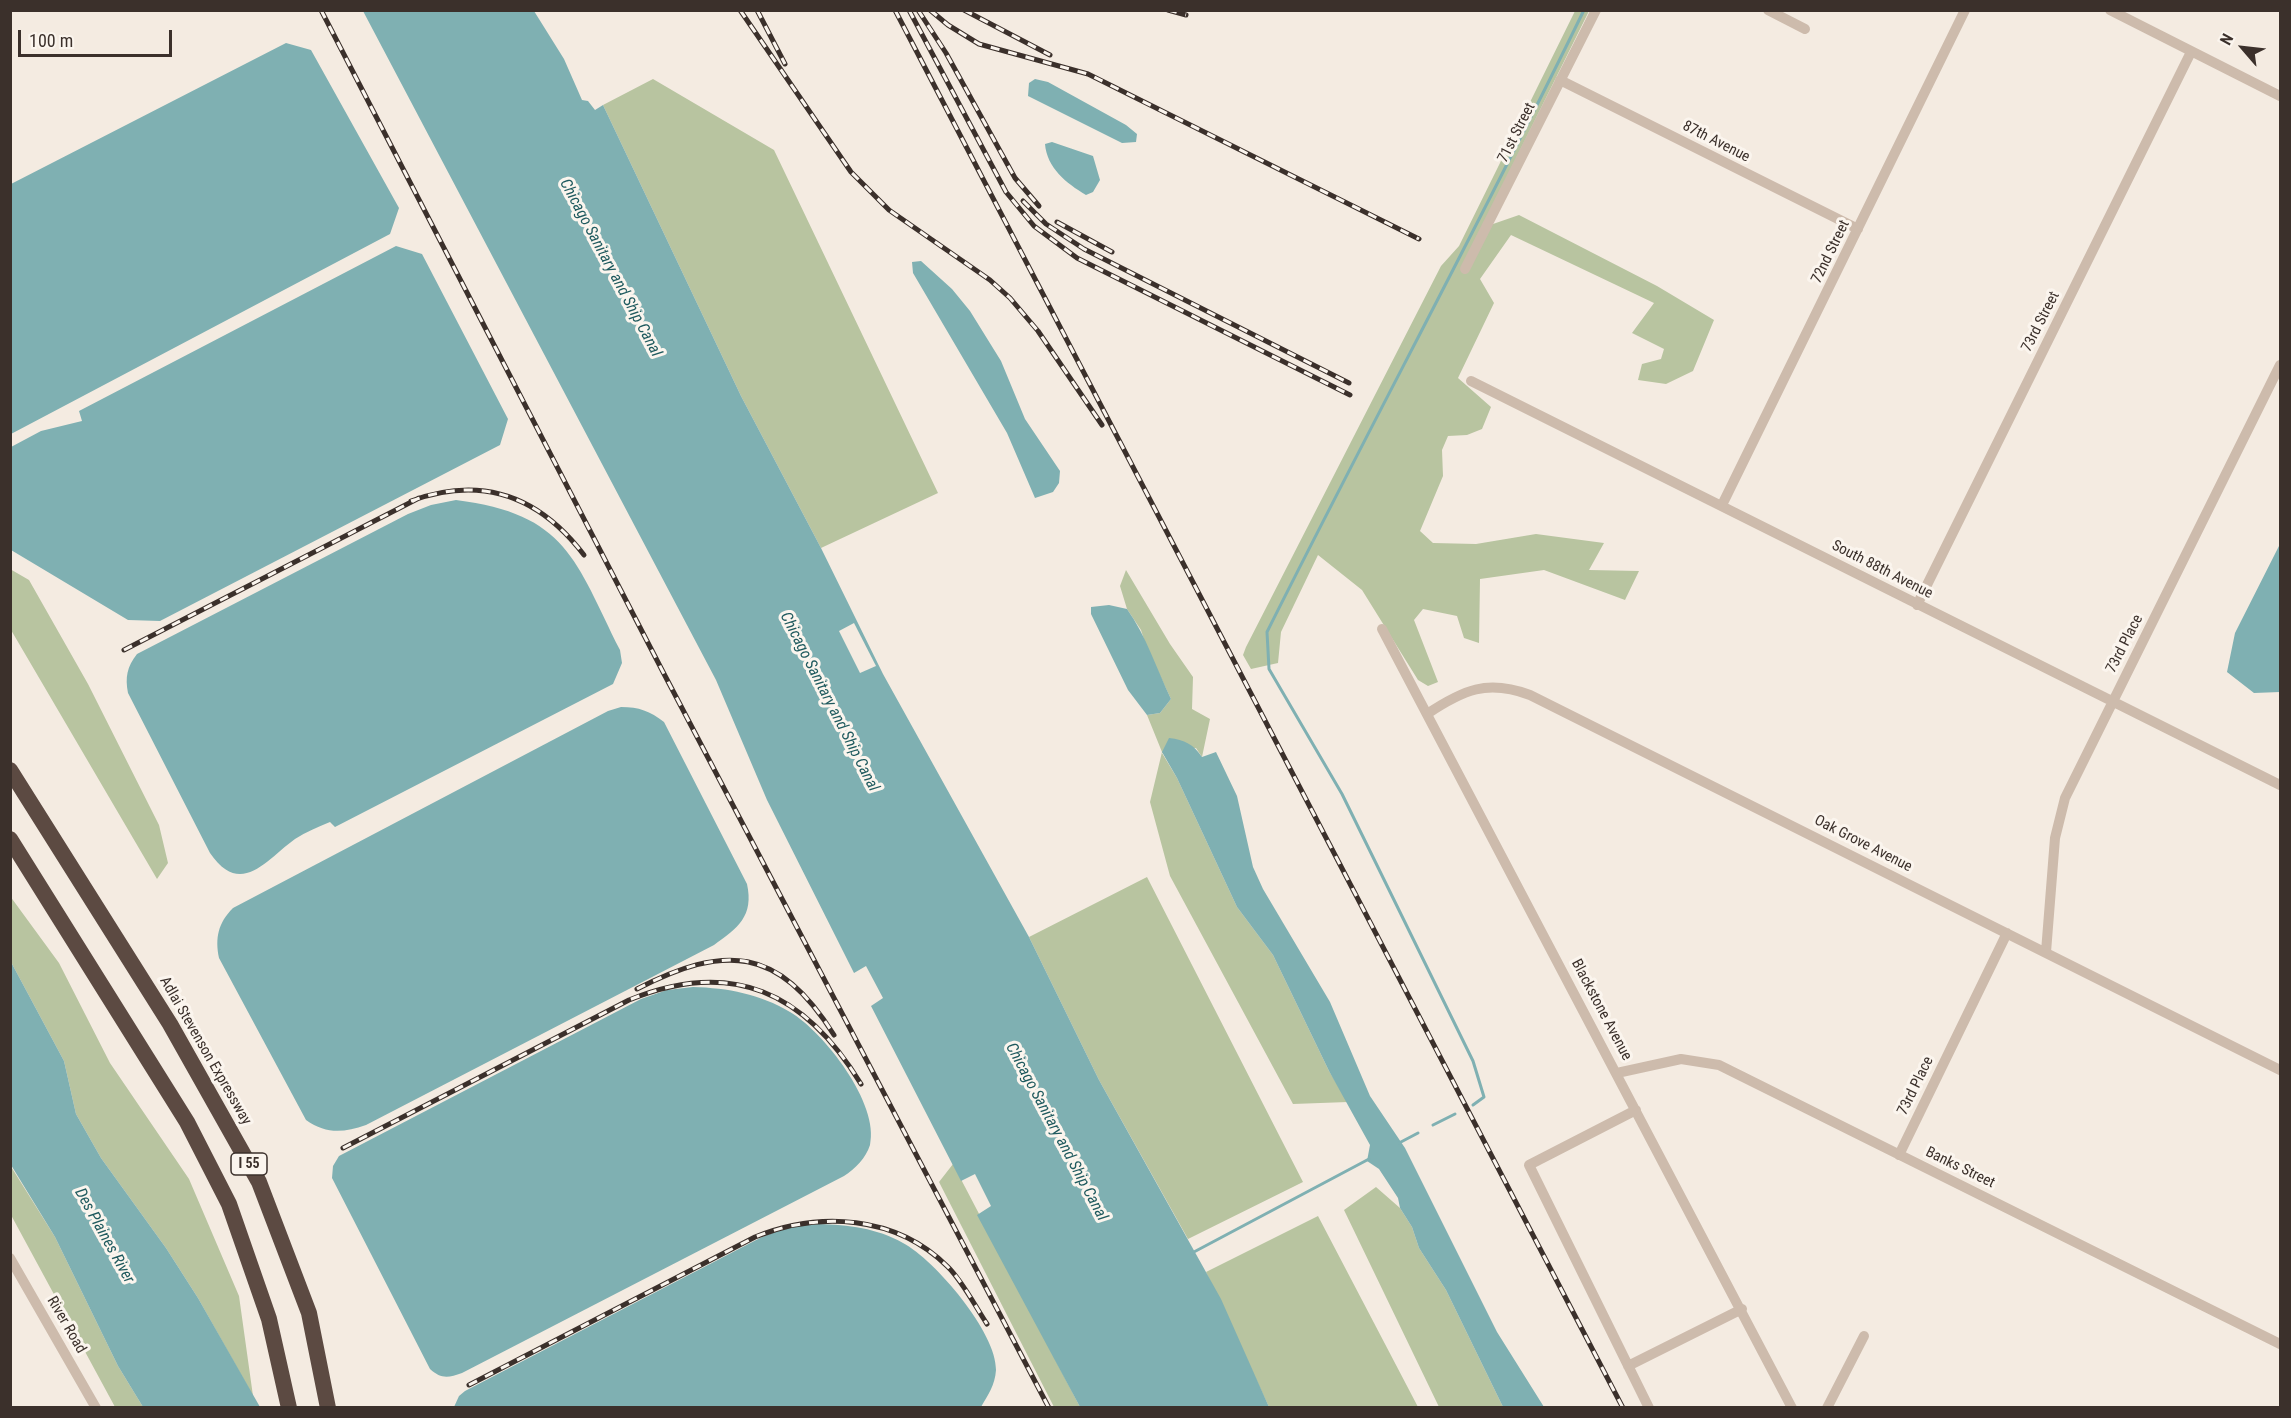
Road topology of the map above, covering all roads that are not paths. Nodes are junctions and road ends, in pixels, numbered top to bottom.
1 (1596, 10) edge
2 (1768, 10) edge
3 (1965, 10) edge
4 (2110, 10) edge
5 (1805, 29) dead end
6 (2192, 52) junction
7 (1560, 81) junction
8 (2280, 96) edge
9 (1858, 230) junction
10 (1465, 269) dead end
11 (2280, 365) edge
12 (1471, 381) dead end
13 (1722, 505) junction
14 (1917, 605) junction
15 (1382, 628) dead end
16 (2112, 700) junction
17 (1427, 714) junction
18 (10, 770) edge
19 (2280, 785) edge
20 (10, 839) edge
21 (2007, 933) junction
22 (2046, 952) junction
23 (2280, 1070) edge
24 (1617, 1073) junction
25 (1636, 1110) junction
26 (1899, 1155) junction
27 (10, 1258) edge
28 (1742, 1309) junction
29 (1864, 1336) dead end
30 (2280, 1344) edge
31 (1628, 1366) junction
32 (96, 1407) edge
33 (289, 1407) edge
34 (327, 1407) edge
35 (1649, 1407) edge
36 (1792, 1407) edge
37 (1827, 1407) edge

1 - 7 street, 71st Street
2 - 5 street
3 - 9 street, 72nd Street
4 - 6 street
6 - 8 street
6 - 14 street, 73rd Street
7 - 9 street, 87th Avenue
7 - 10 street, 71st Street
9 - 13 street, 72nd Street
11 - 16 street, 73rd Place
12 - 13 street, South 88th Avenue
13 - 14 street, South 88th Avenue
14 - 16 street, South 88th Avenue
15 - 17 street, Blackstone Avenue
16 - 19 street, South 88th Avenue
16 - 22 street, 73rd Place
17 - 21 street, Oak Grove Avenue
17 - 24 street, Blackstone Avenue
18 - 34 highway, Adlai Stevenson Expressway / I 55
20 - 33 highway, I 55
21 - 22 street, Oak Grove Avenue
21 - 26 street, 73rd Place
22 - 23 street, Oak Grove Avenue
24 - 25 street, Blackstone Avenue
24 - 26 street, Banks Street
25 - 28 street, Blackstone Avenue
25 - 31 street
26 - 30 street, Banks Street
27 - 32 street, River Road
28 - 31 street
28 - 36 street, Blackstone Avenue
29 - 37 street
31 - 35 street

